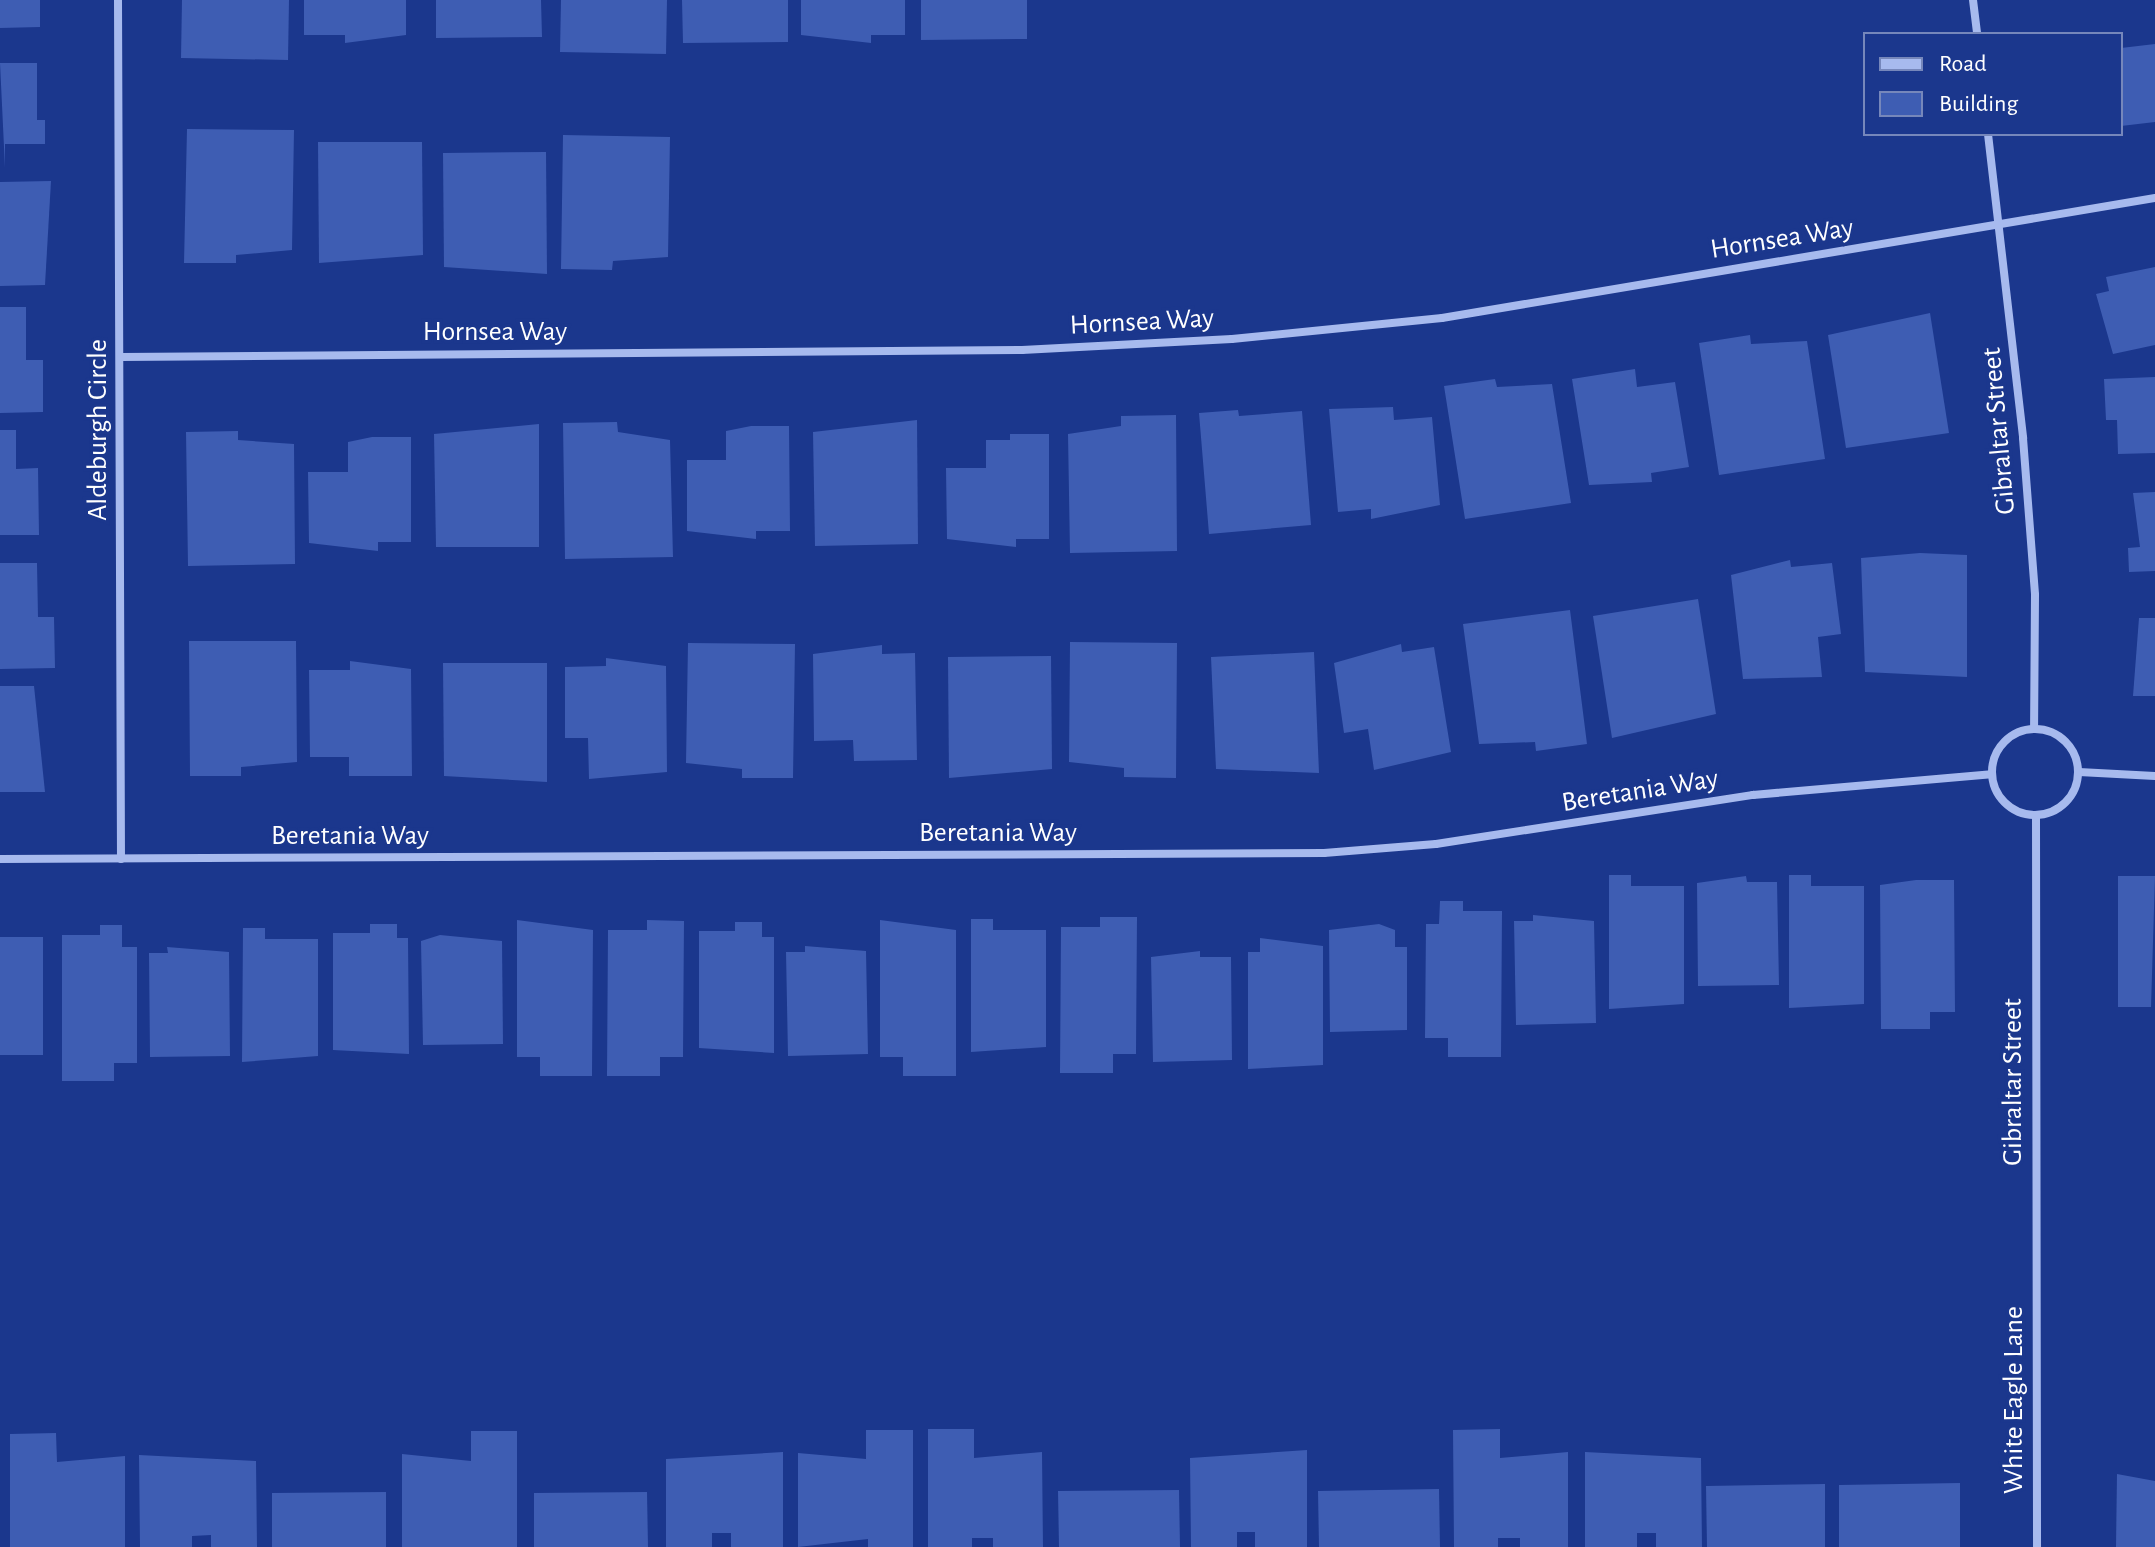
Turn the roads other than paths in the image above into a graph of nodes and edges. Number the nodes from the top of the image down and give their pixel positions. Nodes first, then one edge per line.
1 (118, 0) edge
2 (1973, 0) edge
3 (1977, 32) edge
4 (1988, 136) edge
5 (2155, 198) edge
6 (2000, 225) junction
7 (121, 357) junction
8 (2034, 726) junction
9 (2079, 772) junction
10 (1991, 774) junction
11 (2155, 776) edge
12 (2036, 815) junction
13 (0, 859) edge
14 (121, 859) junction
15 (2035, 1252) joint
16 (2037, 1547) edge

1 - 7 street, Aldeburgh Circle
2 - 3 street
4 - 6 street, Gibraltar Street
5 - 6 street, Hornsea Way
6 - 7 street, Hornsea Way
6 - 8 street, Gibraltar Street
7 - 14 street, Aldeburgh Circle
8 - 9 street
8 - 10 street
9 - 11 street
9 - 12 street
10 - 12 street
10 - 14 street, Beretania Way
12 - 15 street, Gibraltar Street
13 - 14 street, Beretania Way
15 - 16 street, White Eagle Lane

